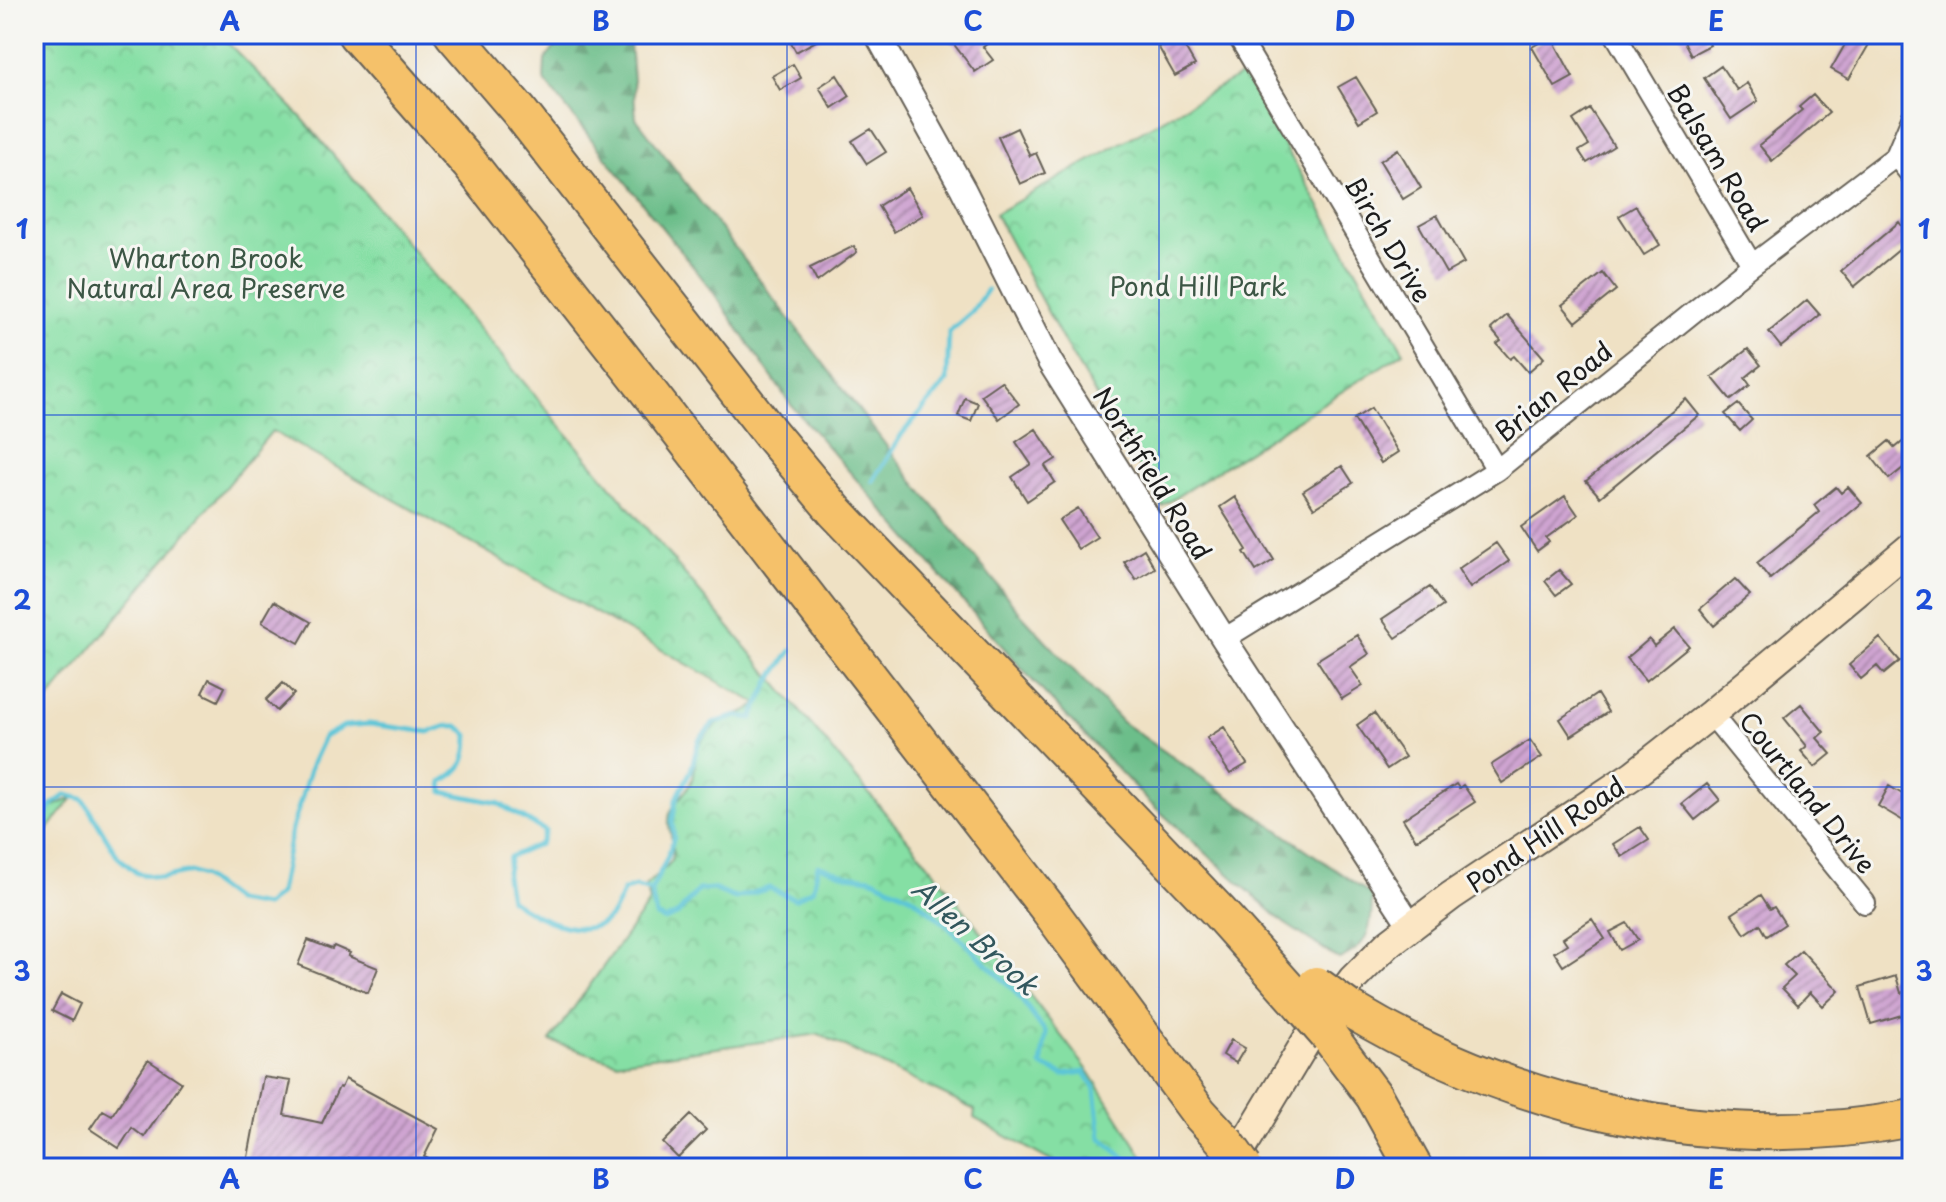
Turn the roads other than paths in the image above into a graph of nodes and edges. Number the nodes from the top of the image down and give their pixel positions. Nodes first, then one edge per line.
1 (356, 34) edge
2 (453, 34) edge
3 (877, 34) edge
4 (1237, 34) edge
5 (1615, 34) edge
6 (1912, 118) edge
7 (1896, 156) junction
8 (1912, 176) edge
9 (1752, 265) junction
10 (1497, 470) junction
11 (1912, 546) edge
12 (1224, 639) junction
13 (1711, 714) junction
14 (1865, 903) dead end
15 (1411, 926) junction
16 (1339, 1022) junction
17 (1912, 1118) edge
18 (1227, 1160) edge
19 (1414, 1168) edge

1 - 18 highway
2 - 16 highway, bridge
3 - 12 street, Northfield Road
4 - 10 street, Birch Drive
5 - 9 street, Balsam Road
6 - 7 street
7 - 8 street
7 - 9 street, Brian Road
9 - 10 street, Brian Road
10 - 12 street, Brian Road
11 - 13 main road, Pond Hill Road
12 - 15 street, Northfield Road
13 - 14 street, Courtland Drive
13 - 15 main road, Pond Hill Road
15 - 18 main road, Pond Hill Road
16 - 17 highway
16 - 19 highway

